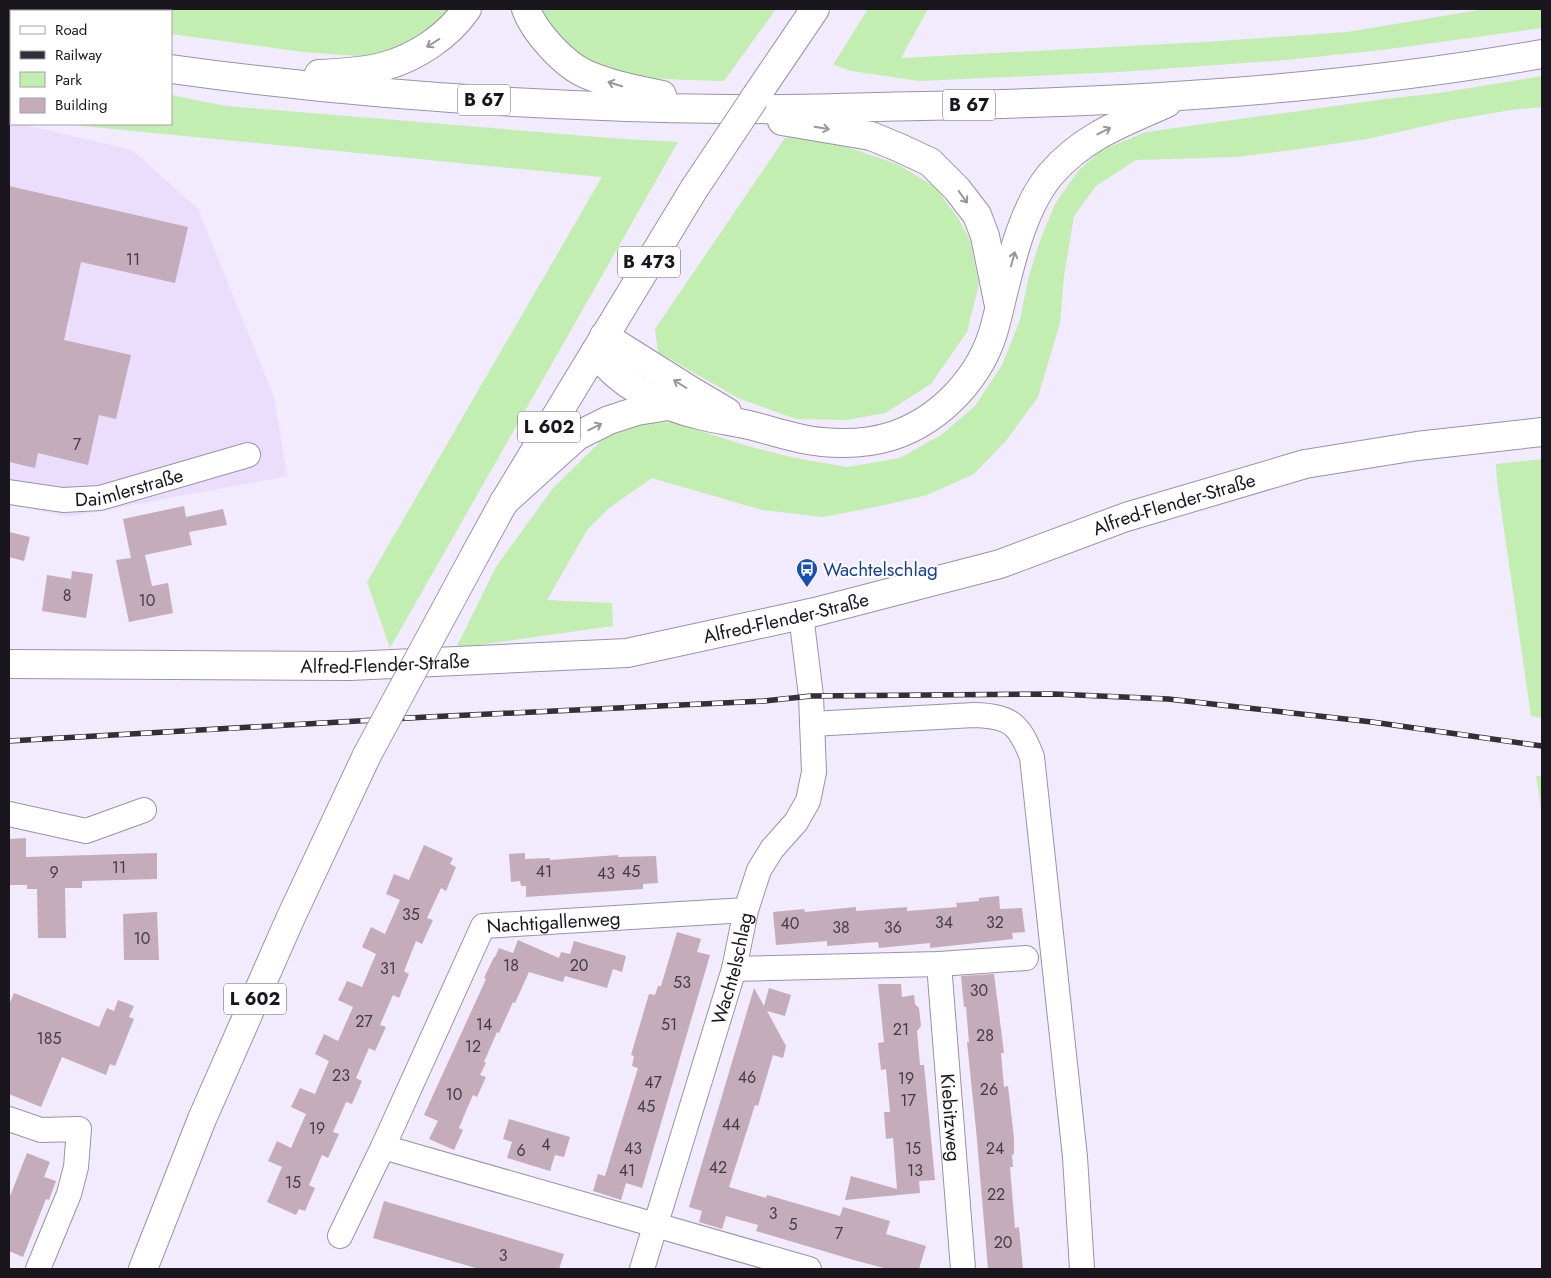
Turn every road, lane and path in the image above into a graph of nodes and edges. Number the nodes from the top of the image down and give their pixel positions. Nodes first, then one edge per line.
1 (467, 9) edge
2 (526, 9) edge
3 (815, 9) edge
4 (1542, 54) edge
5 (172, 69) edge
6 (239, 78) junction
7 (1182, 97) junction
8 (730, 109) junction
9 (999, 305) junction
10 (599, 344) junction
11 (668, 406) junction
12 (753, 426) junction
13 (1542, 432) edge
14 (248, 455) dead end
15 (9, 492) edge
16 (504, 502) junction
17 (801, 615) junction
18 (9, 664) edge
19 (812, 724) junction
20 (144, 810) dead end
21 (9, 814) edge
22 (746, 910) junction
23 (1026, 958) dead end
24 (939, 964) junction
25 (734, 969) junction
26 (9, 1119) edge
27 (383, 1147) junction
28 (656, 1225) junction
29 (340, 1236) dead end
30 (38, 1269) edge
31 (143, 1269) edge
32 (642, 1269) edge
33 (809, 1269) edge
34 (964, 1269) edge
35 (1082, 1269) edge

1 -> 6 main road
8 -> 2 main road
3 - 10 main road, B 473, bridge
4 - 7 main road, B 67
5 - 6 main road, B 67
6 - 8 main road, B 67
7 - 8 main road, B 67
9 -> 7 main road
8 -> 9 main road
9 - 12 main road
10 - 11 main road
12 -> 10 main road
10 - 16 main road, L 602
11 - 12 main road
16 -> 11 main road
13 - 17 main road, Alfred-Flender-Straße
14 - 15 street, Daimlerstraße
16 - 31 main road, L 602, bridge
17 - 18 main road, Alfred-Flender-Straße
17 - 19 street, Wachtelschlag
19 - 22 street, Wachtelschlag
19 - 35 street
20 - 21 street
22 - 25 street, Wachtelschlag
22 - 27 street, Nachtigallenweg
23 - 24 street
24 - 25 street
24 - 34 street, Kiebitzweg
25 - 28 street, Wachtelschlag
26 - 30 street
27 - 28 street
27 - 29 street, Nachtigallenweg
28 - 32 street, Wachtelschlag
28 - 33 street

